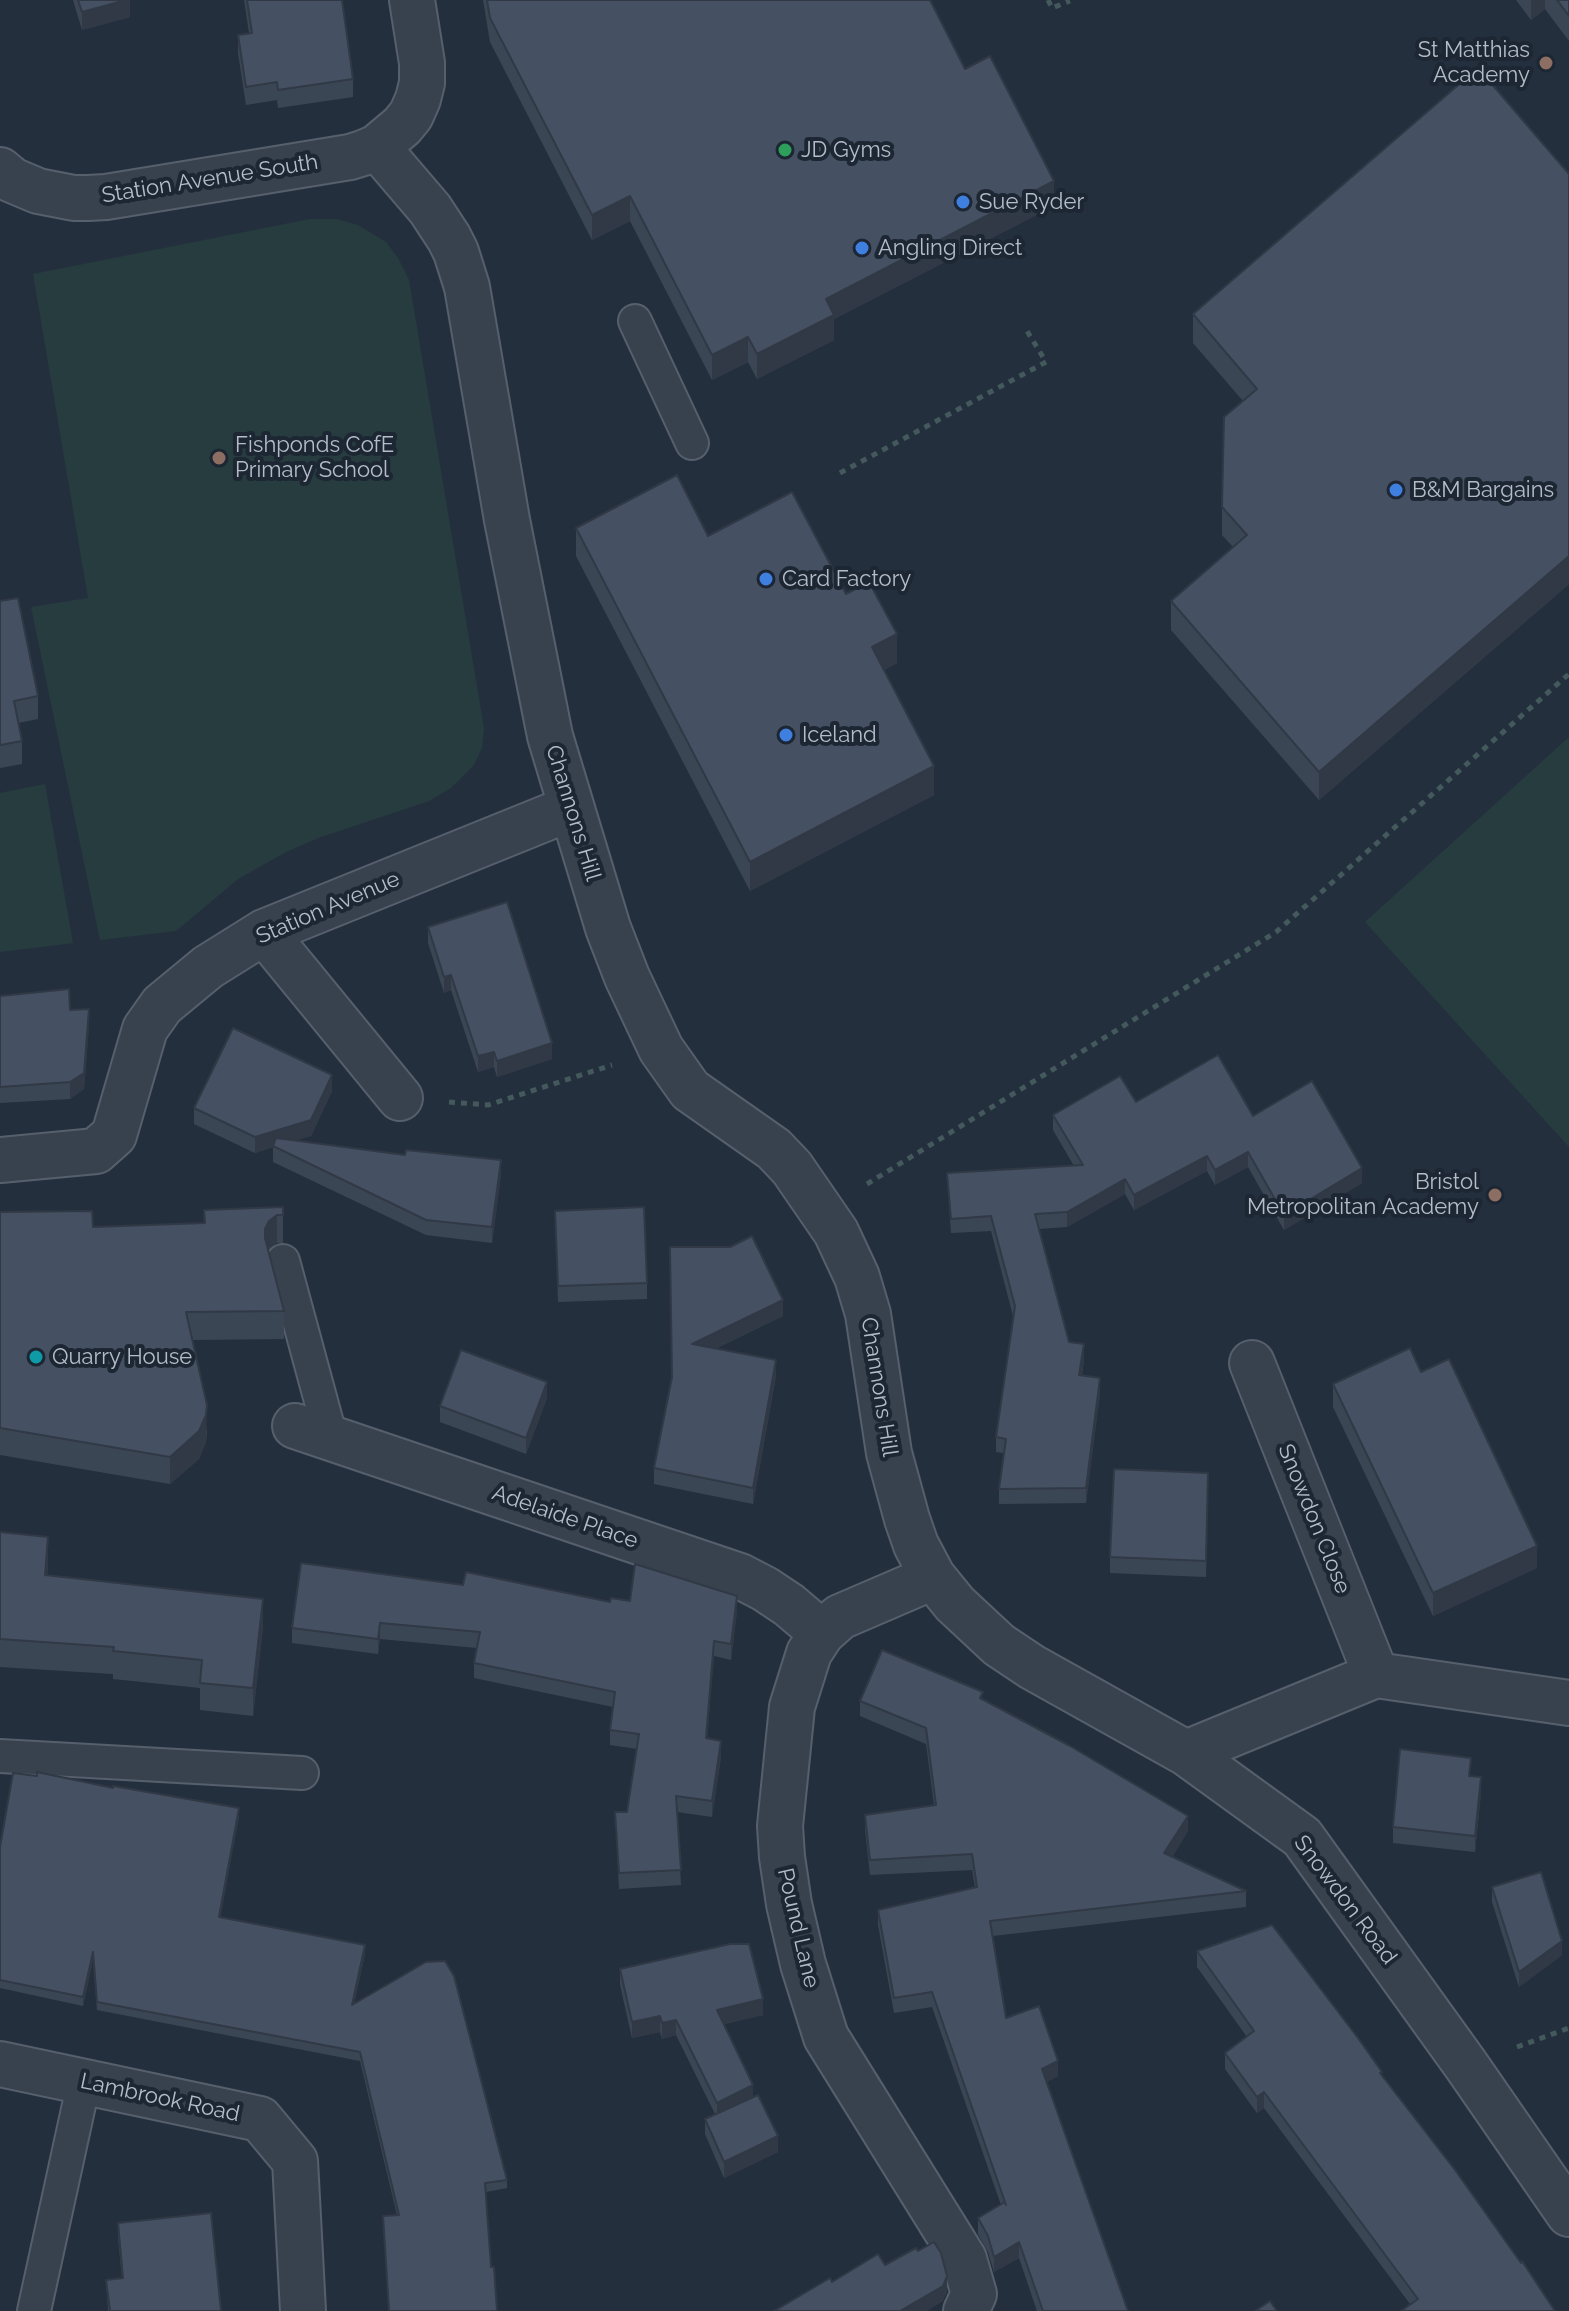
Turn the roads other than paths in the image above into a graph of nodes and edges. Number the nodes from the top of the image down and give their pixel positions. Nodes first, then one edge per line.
1 (412, 0) edge
2 (377, 147) junction
3 (0, 170) edge
4 (635, 321) dead end
5 (692, 443) dead end
6 (571, 808) junction
7 (264, 932) junction
8 (400, 1098) road end
9 (0, 1160) edge
10 (283, 1261) edge
11 (1252, 1363) dead end
12 (313, 1432) joint
13 (933, 1577) junction
14 (822, 1633) junction
15 (1376, 1675) junction
16 (1569, 1703) edge
17 (1186, 1753) junction
18 (0, 1756) edge
19 (302, 1773) dead end
20 (0, 2064) edge
21 (84, 2082) junction
22 (1569, 2214) edge
23 (34, 2311) edge
24 (303, 2311) edge
25 (966, 2311) edge

1 - 2 street
2 - 3 street, Station Avenue South
2 - 6 street, Channons Hill
4 - 5 lane
6 - 7 street, Station Avenue
6 - 13 street, Channons Hill
7 - 8 street
7 - 9 street, Station Avenue
10 - 12 lane
11 - 15 street, Snowdon Close
12 - 14 street, Adelaide Place
13 - 14 street, Pound Lane
13 - 17 street, Snowdon Road
14 - 25 street, Pound Lane
15 - 16 street
15 - 17 street
17 - 22 street, Snowdon Road
18 - 19 lane
20 - 21 street, Lambrook Road
21 - 23 lane
21 - 24 street, Lambrook Road

